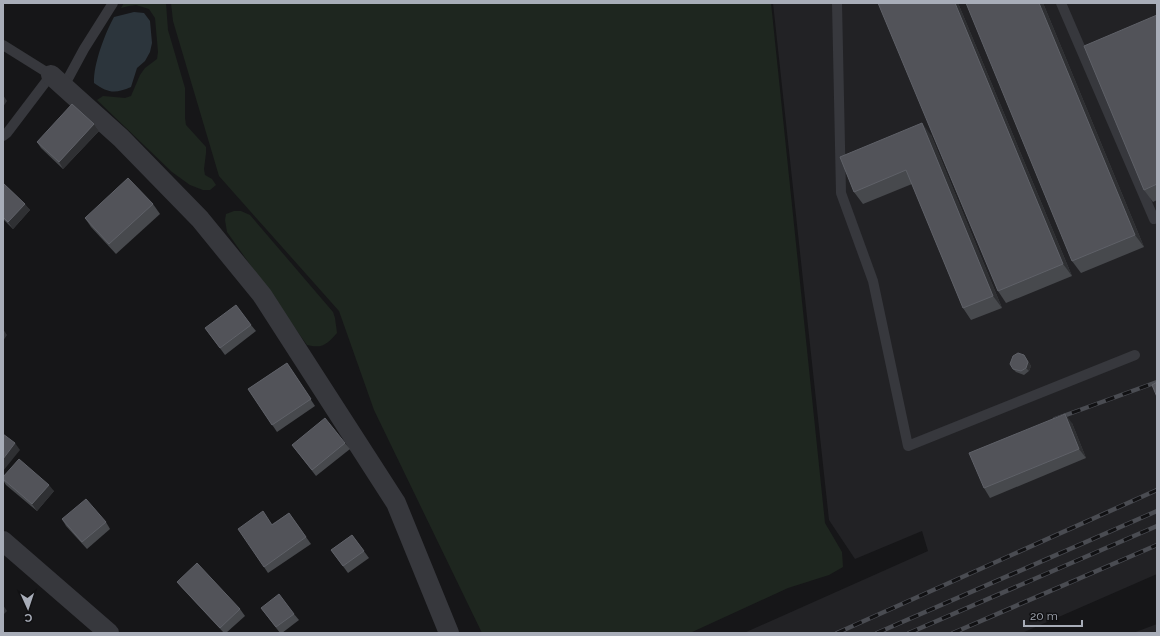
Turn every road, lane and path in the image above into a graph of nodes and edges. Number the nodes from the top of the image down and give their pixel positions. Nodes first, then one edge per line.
1 (113, 3) edge
2 (838, 3) edge
3 (1061, 3) edge
4 (3, 45) edge
5 (57, 81) junction
6 (3, 136) edge
7 (1157, 218) edge
8 (1135, 355) dead end
9 (3, 541) edge
10 (109, 633) edge
11 (449, 633) edge

1 - 5 lane
2 - 8 lane
3 - 7 lane
4 - 5 lane
5 - 6 lane
5 - 11 street
9 - 10 street

